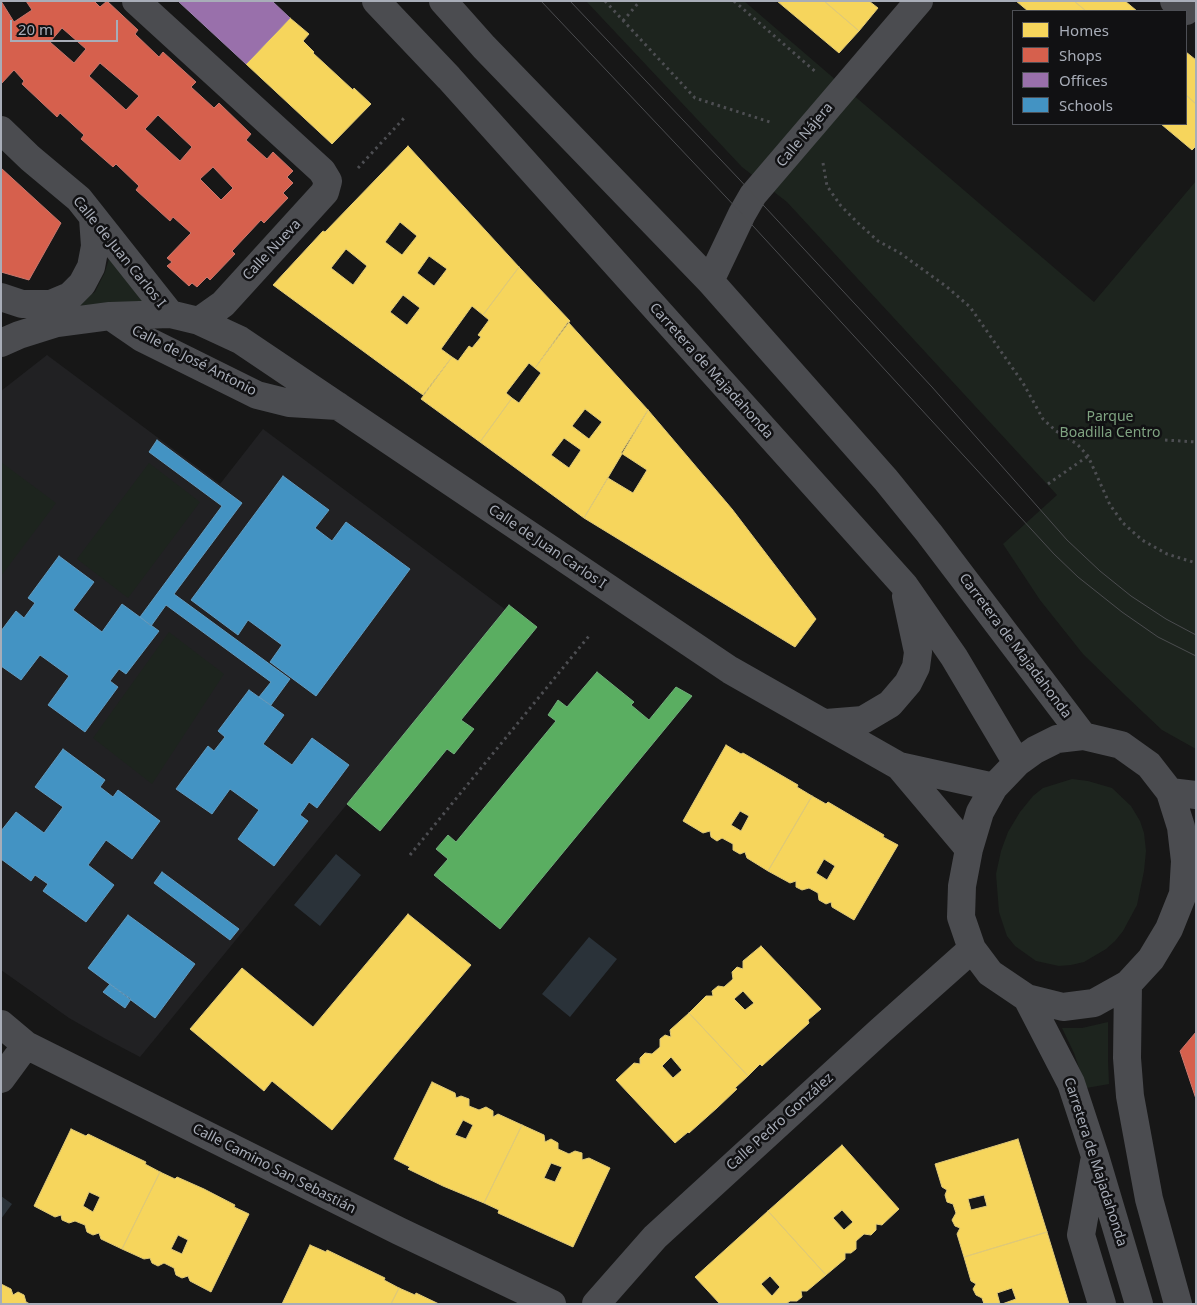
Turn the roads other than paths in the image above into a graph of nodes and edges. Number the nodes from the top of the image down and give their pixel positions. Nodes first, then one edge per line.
1 (136, 1) edge
2 (376, 1) edge
3 (443, 1) edge
4 (919, 1) edge
5 (1174, 1) edge
6 (1185, 10) edge
7 (1, 130) edge
8 (93, 218) junction
9 (710, 281) junction
10 (1, 297) edge
11 (170, 314) junction
12 (110, 316) junction
13 (199, 321) junction
14 (1, 343) edge
15 (339, 406) junction
16 (904, 585) junction
17 (826, 724) junction
18 (1083, 736) junction
19 (1017, 763) junction
20 (899, 766) junction
21 (994, 787) junction
22 (1183, 793) edge
23 (969, 849) junction
24 (1189, 890) edge
25 (972, 949) junction
26 (1128, 984) junction
27 (1027, 998) junction
28 (1, 1024) edge
29 (26, 1045) junction
30 (1, 1079) edge
31 (1095, 1156) junction
32 (552, 1304) edge
33 (596, 1304) edge
34 (1102, 1304) edge
35 (1139, 1304) edge
36 (1178, 1304) edge

1 - 13 street, Calle Nueva
2 - 16 street, Carretera de Majadahonda
3 - 9 street, Carretera de Majadahonda
4 - 9 street, Calle Nájera
5 - 6 street
7 - 8 street, Calle de Juan Carlos I
8 - 10 street
8 - 11 street, Calle de Juan Carlos I
9 - 18 street, Carretera de Majadahonda
11 - 12 street, Calle de Juan Carlos I
11 - 13 street, Calle de Juan Carlos I
12 - 14 street, Calle de Juan Carlos I
12 - 15 street, Calle de José Antonio
13 - 15 street, Calle de Juan Carlos I
15 - 17 street, Calle de Juan Carlos I
16 - 17 street
16 - 19 street, Carretera de Majadahonda
17 - 20 street, Calle de Juan Carlos I
18 - 19 street
18 - 22 street
19 - 21 street
20 - 21 street, Calle de Juan Carlos I
20 - 23 street, Calle de Juan Carlos I
21 - 23 street
22 - 24 street
23 - 25 street
24 - 26 street
25 - 27 street
25 - 33 street, Calle Pedro González
26 - 27 street
26 - 36 street
27 - 31 street, Carretera de Majadahonda
28 - 29 street, Calle Camino San Sebastián
29 - 30 street
29 - 32 street, Calle Camino San Sebastián
31 - 34 street
31 - 35 street, Carretera de Majadahonda

